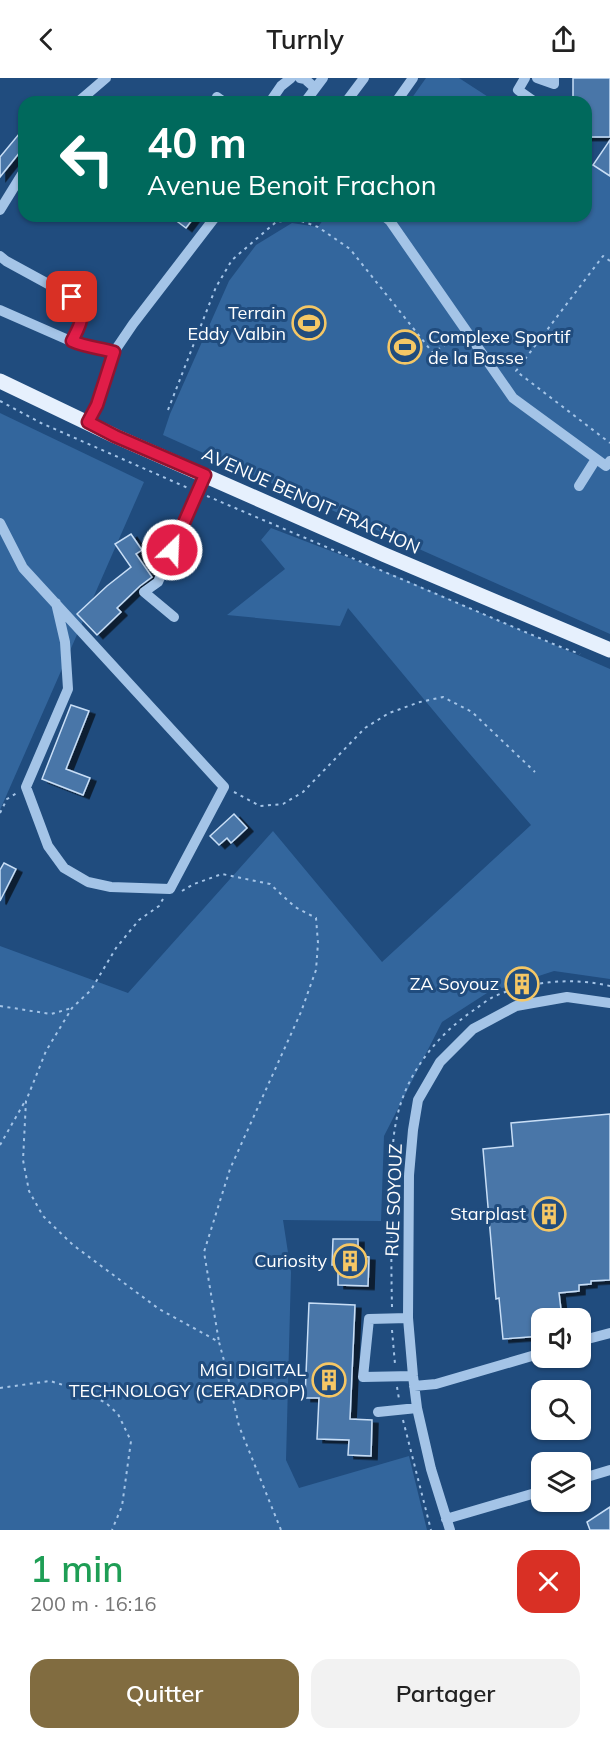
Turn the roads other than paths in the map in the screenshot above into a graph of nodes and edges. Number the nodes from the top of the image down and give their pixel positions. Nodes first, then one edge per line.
1 (106, 78) edge
2 (291, 78) edge
3 (300, 78) edge
4 (323, 78) edge
5 (364, 78) edge
6 (413, 78) edge
7 (525, 78) edge
8 (537, 78) edge
9 (554, 78) edge
10 (315, 88) junction
11 (85, 96) edge
12 (274, 96) edge
13 (309, 96) edge
14 (350, 96) edge
15 (400, 96) edge
16 (526, 96) edge
17 (18, 181) edge
18 (0, 210) edge
19 (211, 222) edge
20 (391, 222) edge
21 (0, 256) edge
22 (0, 310) edge
23 (72, 341) junction
24 (114, 352) junction
25 (0, 381) edge
26 (88, 422) junction
27 (596, 459) junction
28 (610, 461) edge
29 (205, 475) junction
30 (579, 486) dead end
31 (0, 523) edge
32 (56, 603) junction
33 (174, 617) dead end
34 (610, 650) edge
35 (610, 1003) edge
36 (408, 1318) junction
37 (610, 1333) edge
38 (591, 1338) edge
39 (531, 1356) edge
40 (413, 1381) junction
41 (417, 1408) junction
42 (378, 1412) dead end
43 (610, 1470) edge
44 (591, 1476) edge
45 (531, 1494) edge
46 (446, 1519) junction
47 (450, 1530) edge

1 - 11 street
2 - 12 street
3 - 10 street
4 - 10 street
5 - 14 street
6 - 15 street
7 - 16 street
8 - 9 street
10 - 13 street
17 - 18 street
19 - 24 street
20 - 27 street
21 - 23 street
22 - 23 street
23 - 24 street
24 - 26 street
25 - 26 main road, AVENUE BENOIT FRACHON
26 - 29 main road, AVENUE BENOIT FRACHON
27 - 28 street
27 - 30 street
29 - 33 street
29 - 34 main road, AVENUE BENOIT FRACHON
31 - 32 street
32 - 32 street
35 - 36 street, RUE SOYOUZ
36 - 40 street, RUE SOYOUZ
36 - 40 street
37 - 38 street
39 - 40 street
40 - 41 street, RUE SOYOUZ
41 - 42 street
41 - 46 street, RUE SOYOUZ
43 - 44 street
45 - 46 street
46 - 47 street, RUE SOYOUZ

